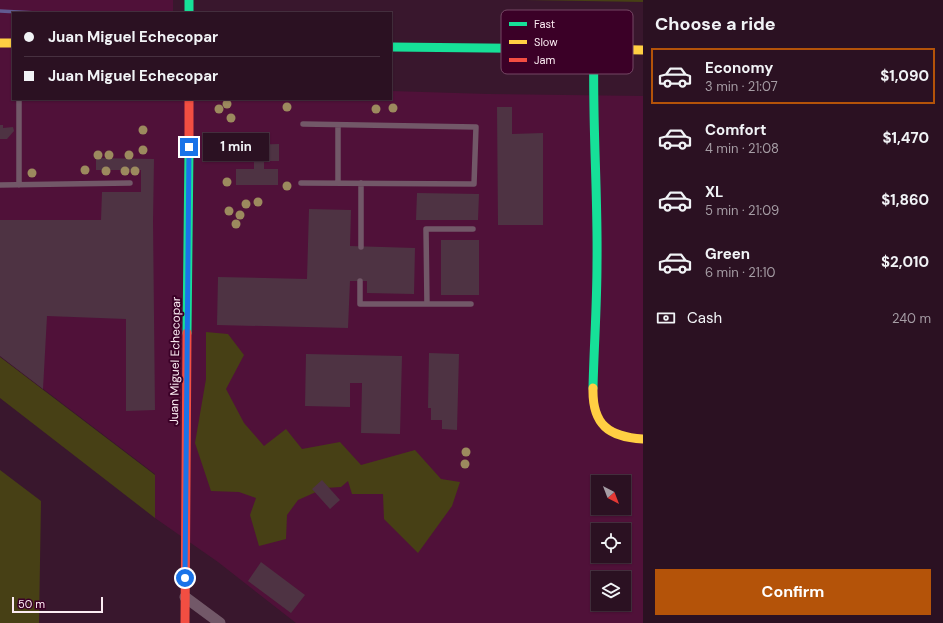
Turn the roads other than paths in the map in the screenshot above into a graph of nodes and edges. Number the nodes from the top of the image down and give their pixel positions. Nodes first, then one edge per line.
1 (189, 0) edge
2 (189, 12) edge
3 (0, 43) edge
4 (12, 43) edge
5 (392, 47) edge
6 (501, 49) edge
7 (593, 74) edge
8 (19, 100) edge
9 (189, 100) edge
10 (303, 124) dead end
11 (338, 125) junction
12 (130, 183) dead end
13 (301, 183) dead end
14 (338, 183) junction
15 (362, 183) junction
16 (0, 185) edge
17 (19, 185) junction
18 (473, 229) dead end
19 (361, 247) dead end
20 (360, 281) dead end
21 (427, 304) junction
22 (471, 304) dead end
23 (643, 438) edge
24 (185, 597) junction
25 (185, 623) edge
26 (220, 623) edge

1 - 2 street
3 - 4 street
5 - 6 street
7 - 23 street
8 - 17 lane
9 - 24 street, Juan Miguel Echecopar
10 - 11 lane
11 - 14 lane
11 - 15 lane
12 - 17 lane
13 - 14 lane
14 - 15 lane
15 - 19 lane
16 - 17 lane
18 - 21 lane
20 - 21 lane
21 - 22 lane
24 - 25 street, Juan Miguel Echecopar
24 - 26 street

